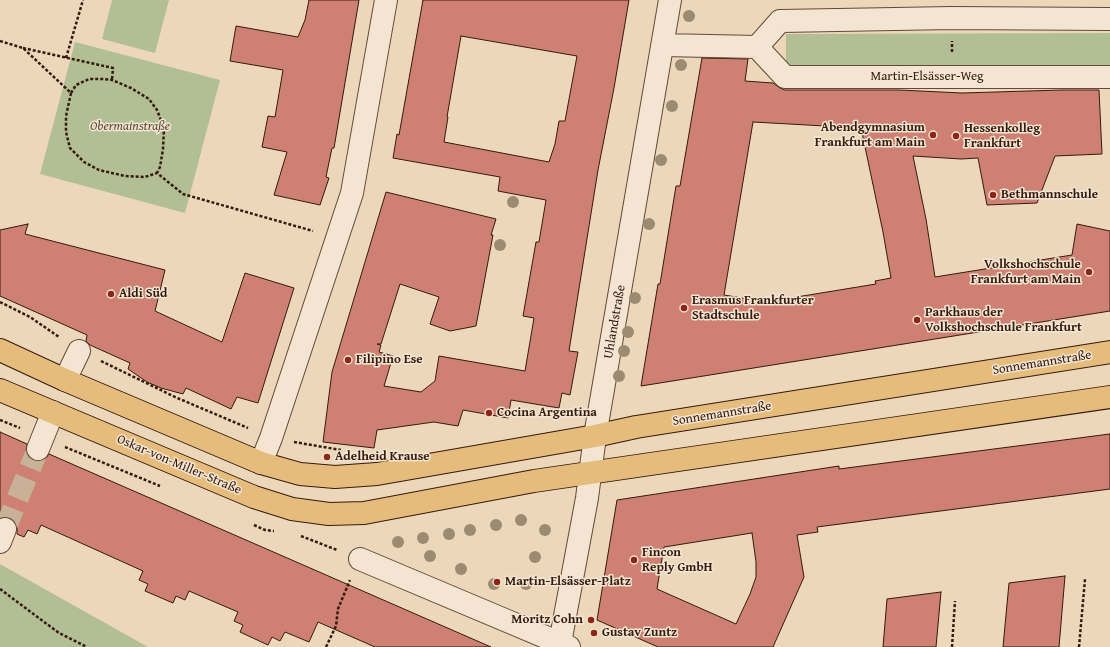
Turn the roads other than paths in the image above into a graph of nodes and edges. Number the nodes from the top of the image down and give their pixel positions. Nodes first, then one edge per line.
1 (386, 0) edge
2 (670, 0) edge
3 (1110, 19) edge
4 (663, 45) junction
5 (757, 47) junction
6 (1110, 77) edge
7 (0, 350) edge
8 (79, 351) road end
9 (1110, 352) edge
10 (65, 380) junction
11 (0, 390) edge
12 (1110, 397) edge
13 (53, 412) junction
14 (595, 436) junction
15 (38, 449) tunnel mouth
16 (261, 463) junction
17 (591, 473) junction
18 (360, 559) road end
19 (564, 645) edge

1 - 16 street
2 - 4 street, Uhlandstraße
3 - 5 street
4 - 5 street
4 - 14 street, Uhlandstraße
5 - 6 street, Martin-Elsässer-Weg
7 - 10 main road
8 - 10 street
9 - 14 main road, Sonnemannstraße
10 - 16 main road
11 - 13 main road, Oskar-von-Miller-Straße
12 - 17 main road
13 - 15 street
13 - 17 main road, Oskar-von-Miller-Straße
14 - 16 main road, Sonnemannstraße
14 - 17 street, Uhlandstraße
17 - 19 street, Uhlandstraße
18 - 19 street

